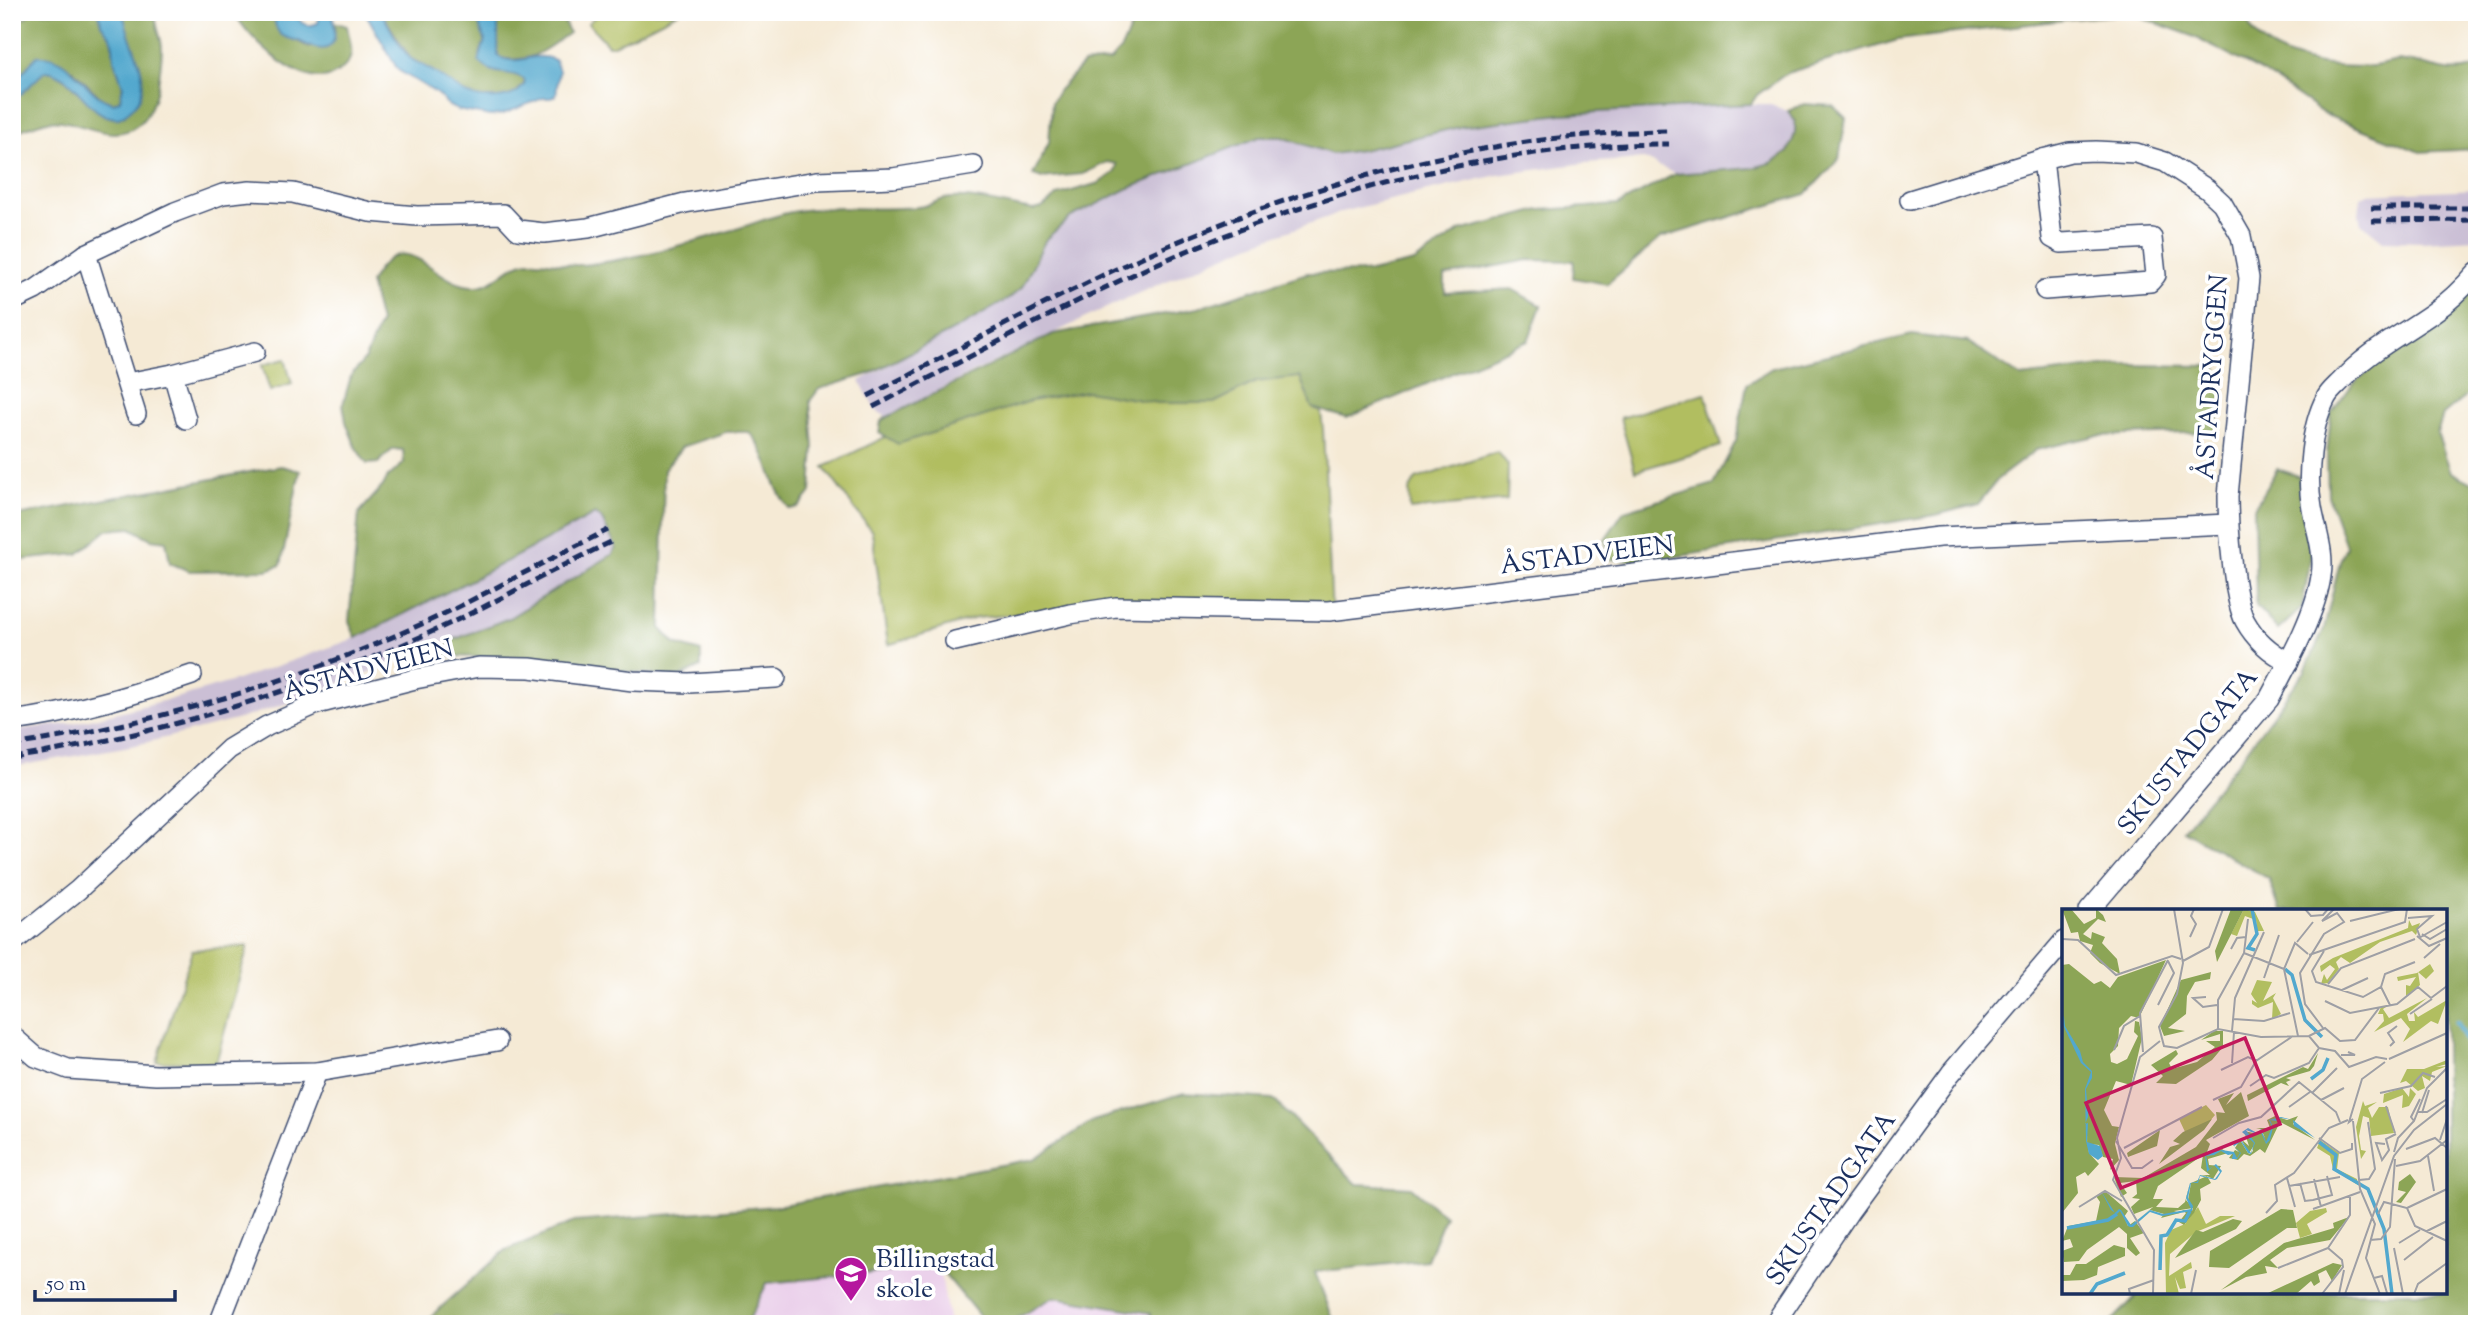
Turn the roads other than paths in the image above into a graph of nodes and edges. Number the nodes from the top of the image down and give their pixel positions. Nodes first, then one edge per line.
1 (2043, 159) junction
2 (973, 165) dead end
3 (1910, 200) dead end
4 (86, 254) junction
5 (2477, 272) edge
6 (2045, 290) dead end
7 (12, 301) edge
8 (255, 352) dead end
9 (173, 374) junction
10 (127, 383) junction
11 (136, 414) dead end
12 (186, 419) dead end
13 (2228, 524) junction
14 (955, 641) dead end
15 (2289, 662) junction
16 (192, 674) dead end
17 (776, 678) dead end
18 (12, 720) edge
19 (2091, 909) edge
20 (12, 943) edge
21 (2062, 943) edge
22 (12, 1036) edge
23 (497, 1041) dead end
24 (317, 1072) junction
25 (219, 1324) edge
26 (1774, 1324) edge

1 - 3 street, ÅSTADRYGGEN
1 - 6 street
1 - 13 street, ÅSTADRYGGEN
2 - 4 street
4 - 7 street
4 - 10 street
5 - 15 street, SKUSTADGATA
8 - 9 street
9 - 10 street
9 - 12 street
10 - 11 street
13 - 14 street, ÅSTADVEIEN
13 - 15 street, ÅSTADRYGGEN
15 - 19 street, SKUSTADGATA
16 - 18 street
17 - 20 street, ÅSTADVEIEN
21 - 26 street, SKUSTADGATA
22 - 24 street
23 - 24 street
24 - 25 street

